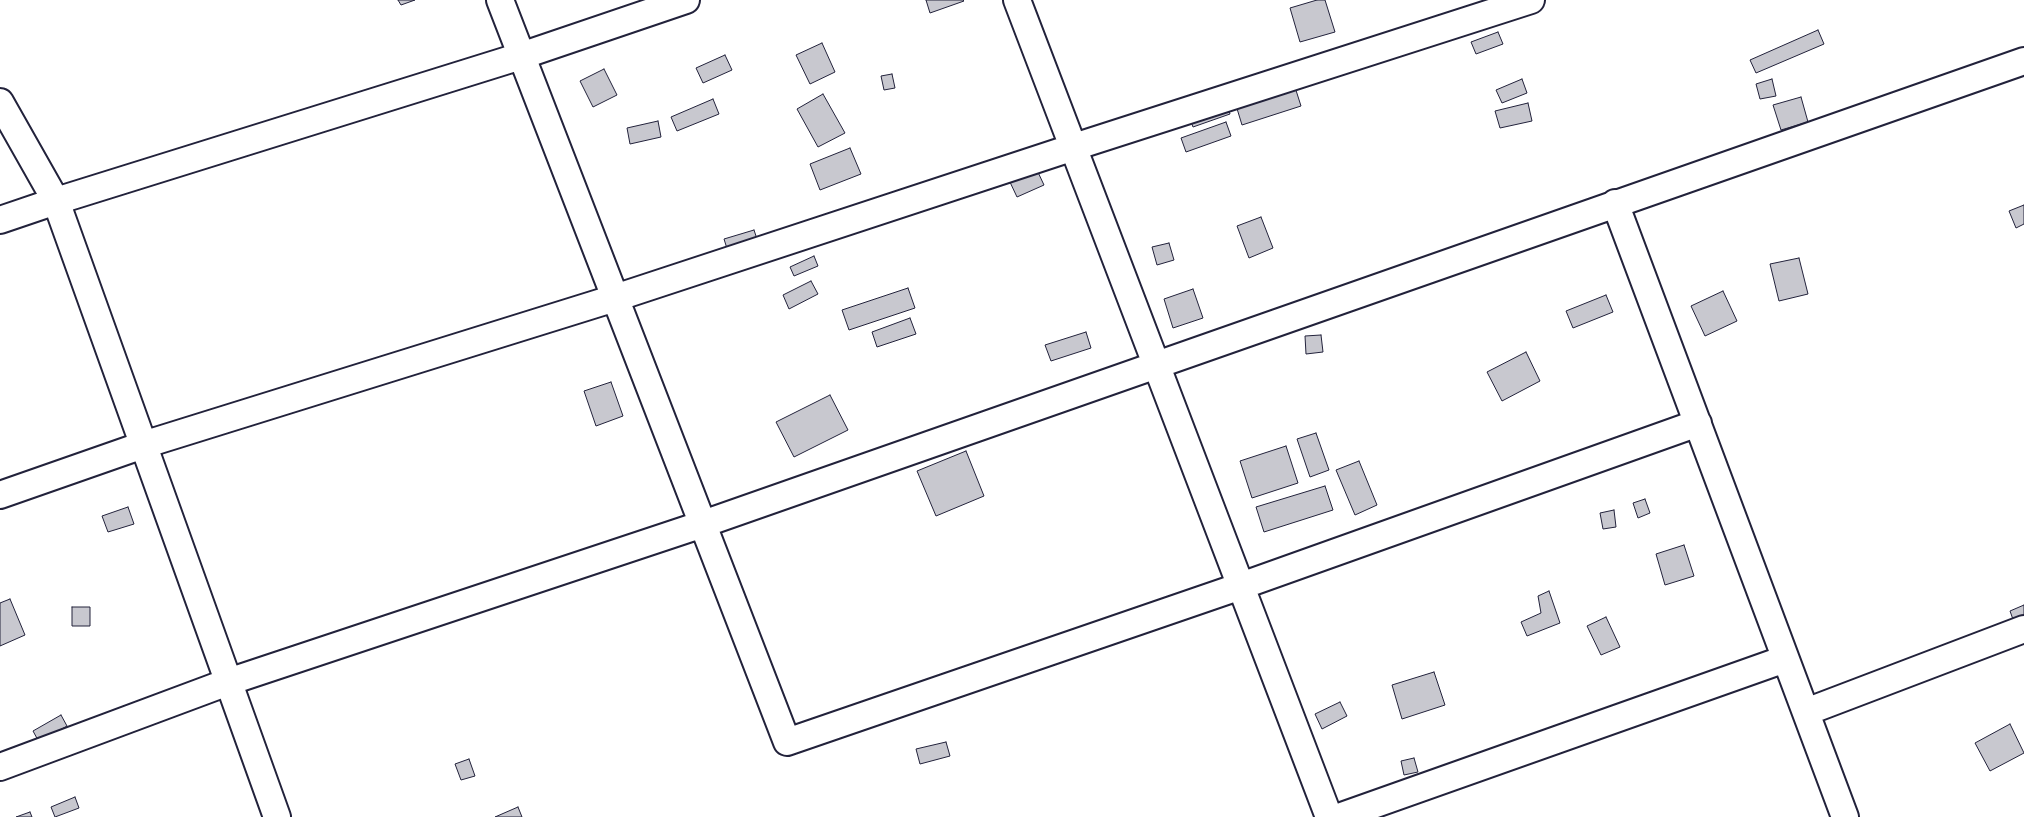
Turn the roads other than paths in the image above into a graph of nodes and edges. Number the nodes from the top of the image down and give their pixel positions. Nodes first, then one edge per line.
1 (500, 0) edge
2 (686, 0) edge
3 (1017, 0) edge
4 (1531, 0) edge
5 (522, 56) junction
6 (2024, 61) edge
7 (0, 102) edge
8 (1074, 147) junction
9 (56, 201) junction
10 (1616, 204) junction
11 (0, 220) edge
12 (615, 298) junction
13 (1156, 365) junction
14 (1698, 424) junction
15 (143, 445) junction
16 (0, 494) edge
17 (703, 524) junction
18 (1241, 586) junction
19 (2024, 629) edge
20 (1786, 659) junction
21 (228, 682) junction
22 (1806, 712) junction
23 (0, 767) edge
24 (277, 817) edge
25 (1329, 817) edge
26 (1339, 817) edge
27 (1845, 817) edge

1 - 5 street
2 - 5 street
3 - 8 street
4 - 8 street
5 - 9 street
5 - 12 street
6 - 10 street
7 - 9 street
8 - 12 street
8 - 13 street
9 - 11 street
9 - 15 street
10 - 13 street
10 - 14 street
12 - 15 street
12 - 17 street
13 - 17 street
13 - 18 street
14 - 18 street
14 - 20 street
15 - 16 street
15 - 21 street
17 - 18 street
17 - 21 street
18 - 25 street
19 - 22 street
20 - 22 street
20 - 26 street
21 - 23 street
21 - 24 street
22 - 27 street

